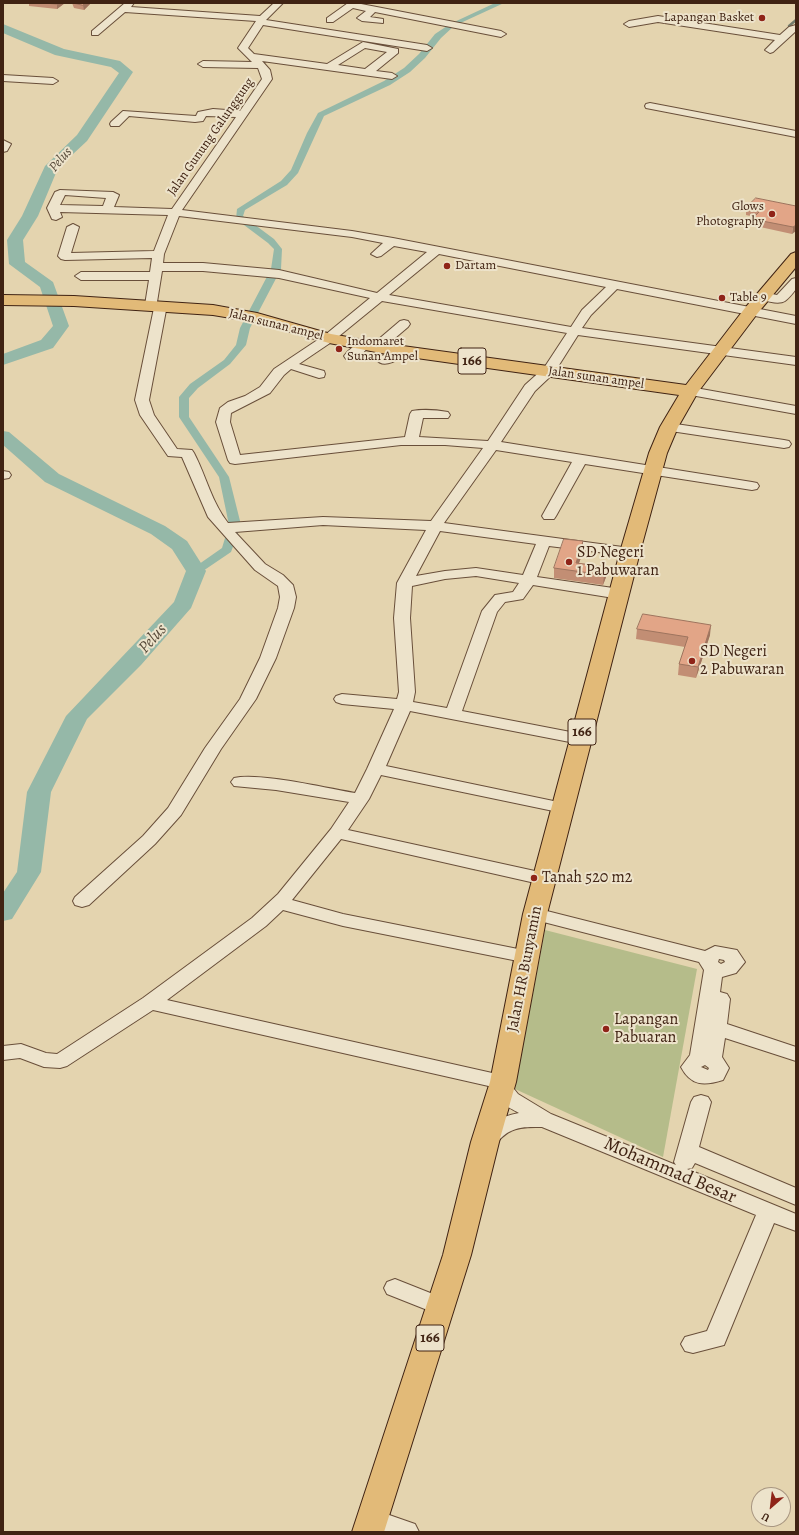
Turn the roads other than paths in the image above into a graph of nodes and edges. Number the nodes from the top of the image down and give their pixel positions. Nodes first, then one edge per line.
1 (279, 3) edge
2 (339, 3) edge
3 (351, 4) edge
4 (127, 6) edge
5 (376, 8) junction
6 (330, 20) dead end
7 (261, 21) junction
8 (380, 21) dead end
9 (629, 24) dead end
10 (796, 28) edge
11 (95, 33) dead end
12 (501, 34) dead end
13 (782, 38) junction
14 (427, 48) dead end
15 (770, 50) dead end
16 (250, 56) junction
17 (203, 64) dead end
18 (260, 65) junction
19 (330, 67) junction
20 (368, 72) junction
21 (392, 76) dead end
22 (3, 78) edge
23 (53, 81) dead end
24 (650, 106) dead end
25 (244, 114) junction
26 (115, 124) dead end
27 (796, 134) edge
28 (3, 142) edge
29 (3, 149) edge
30 (53, 208) junction
31 (107, 210) junction
32 (175, 212) junction
33 (92, 221) dead end
34 (73, 227) dead end
35 (360, 235) junction
36 (393, 241) junction
37 (350, 245) dead end
38 (437, 250) junction
39 (158, 254) junction
40 (377, 254) dead end
41 (796, 257) edge
42 (156, 272) junction
43 (790, 273) edge
44 (81, 276) dead end
45 (796, 282) edge
46 (615, 284) junction
47 (763, 296) junction
48 (380, 297) junction
49 (3, 300) edge
50 (156, 305) junction
51 (750, 312) junction
52 (796, 320) edge
53 (404, 324) dead end
54 (574, 331) junction
55 (330, 338) junction
56 (375, 350) junction
57 (722, 350) junction
58 (350, 356) dead end
59 (796, 361) edge
60 (290, 365) junction
61 (548, 371) junction
62 (319, 374) dead end
63 (690, 391) junction
64 (796, 410) edge
65 (443, 415) dead end
66 (669, 427) junction
67 (411, 441) junction
68 (784, 444) dead end
69 (492, 445) junction
70 (580, 459) junction
71 (653, 469) junction
72 (752, 486) dead end
73 (549, 516) dead end
74 (435, 526) junction
75 (224, 528) junction
76 (544, 541) junction
77 (630, 552) junction
78 (528, 581) junction
79 (405, 583) junction
80 (620, 594) junction
81 (342, 699) dead end
82 (404, 705) junction
83 (453, 713) junction
84 (580, 739) junction
85 (376, 769) junction
86 (240, 782) dead end
87 (360, 800) junction
88 (562, 808) junction
89 (337, 833) junction
90 (544, 879) junction
91 (82, 901) dead end
92 (279, 903) junction
93 (535, 914) junction
94 (528, 957) junction
95 (715, 966) junction
96 (150, 1002) junction
97 (716, 1028) junction
98 (3, 1053) edge
99 (796, 1054) edge
100 (503, 1082) junction
101 (701, 1102) dead end
102 (544, 1119) junction
103 (485, 1142) junction
104 (688, 1151) junction
105 (682, 1176) junction
106 (796, 1197) edge
107 (768, 1212) junction
108 (796, 1224) edge
109 (395, 1288) dead end
110 (440, 1306) junction
111 (693, 1344) dead end
112 (370, 1526) edge
113 (406, 1532) edge

1 - 7 street, Jalan Gunung Galunggung
2 - 3 street
3 - 5 street
3 - 6 street
4 - 7 street
4 - 11 street
5 - 8 street
5 - 12 street
7 - 14 street
7 - 16 street, Jalan Gunung Galunggung
9 - 13 street
10 - 13 street
13 - 15 street
16 - 18 street, Jalan Gunung Galunggung
16 - 19 street
17 - 18 street
18 - 25 street, Jalan Gunung Galunggung
19 - 20 street
19 - 20 street
20 - 21 street
22 - 23 street
24 - 27 street
25 - 26 street
25 - 32 street, Jalan Gunung Galunggung
28 - 29 street
30 - 31 street
30 - 31 street
30 - 33 street
31 - 32 street
32 - 35 street
32 - 39 street, Jalan Gunung Galunggung
34 - 39 street
35 - 36 street
35 - 37 street
36 - 38 street
36 - 40 street
38 - 46 street
38 - 48 street
39 - 42 street, Jalan Gunung Galunggung
41 - 43 main road, Jalan HR Bunyamin
42 - 44 street
42 - 48 street
42 - 50 street, Jalan Gunung Galunggung
43 - 47 main road, Jalan HR Bunyamin
45 - 47 street
46 - 51 street
46 - 54 street
47 - 51 main road, Jalan HR Bunyamin
48 - 54 street
48 - 55 street
49 - 50 main road, Jalan sunan ampel / 166
50 - 55 main road, Jalan sunan ampel / 166
50 - 75 street, Jalan Gunung Galunggung
51 - 52 street
51 - 57 main road, Jalan HR Bunyamin
53 - 56 street
54 - 57 street
54 - 61 street
55 - 56 main road, Jalan sunan ampel / 166
55 - 60 street
56 - 58 street
56 - 61 main road, Jalan sunan ampel / 166
57 - 59 street
57 - 63 main road, Jalan HR Bunyamin
60 - 62 street
60 - 67 street
61 - 63 main road, Jalan sunan ampel / 166
61 - 69 street
63 - 64 street
63 - 66 main road, Jalan HR Bunyamin / 166
65 - 67 street
66 - 68 street
66 - 71 main road, Jalan HR Bunyamin / 166
67 - 69 street
69 - 70 street
69 - 74 street
70 - 71 street
70 - 73 street
71 - 72 street
71 - 77 main road, Jalan HR Bunyamin / 166
74 - 75 street
74 - 76 street
74 - 79 street
75 - 91 street
76 - 77 street
76 - 78 street
77 - 80 main road, Jalan HR Bunyamin / 166
78 - 79 street
78 - 80 street
78 - 83 street
79 - 82 street
80 - 84 main road, Jalan HR Bunyamin / 166
81 - 82 street
82 - 83 street
82 - 85 street
83 - 84 street
84 - 88 main road, Jalan HR Bunyamin / 166
85 - 87 street
85 - 88 street
86 - 87 street
87 - 89 street
88 - 90 main road, Jalan HR Bunyamin / 166
89 - 90 street
89 - 92 street
90 - 93 main road, Jalan HR Bunyamin / 166
92 - 94 street
92 - 96 street
93 - 94 main road, Jalan HR Bunyamin / 166
93 - 95 street
94 - 100 main road, Jalan HR Bunyamin / 166
95 - 97 street
95 - 97 street
96 - 98 street
96 - 100 street
97 - 99 street
100 - 102 street
100 - 103 main road, 166
101 - 104 street
102 - 103 street
102 - 105 street, Mohammad Besar
103 - 110 main road, 166
104 - 105 street
104 - 106 street
105 - 107 street, Mohammad Besar
107 - 108 street, Mohammad Besar
107 - 111 street
109 - 110 street
110 - 112 main road, 166
112 - 113 street

